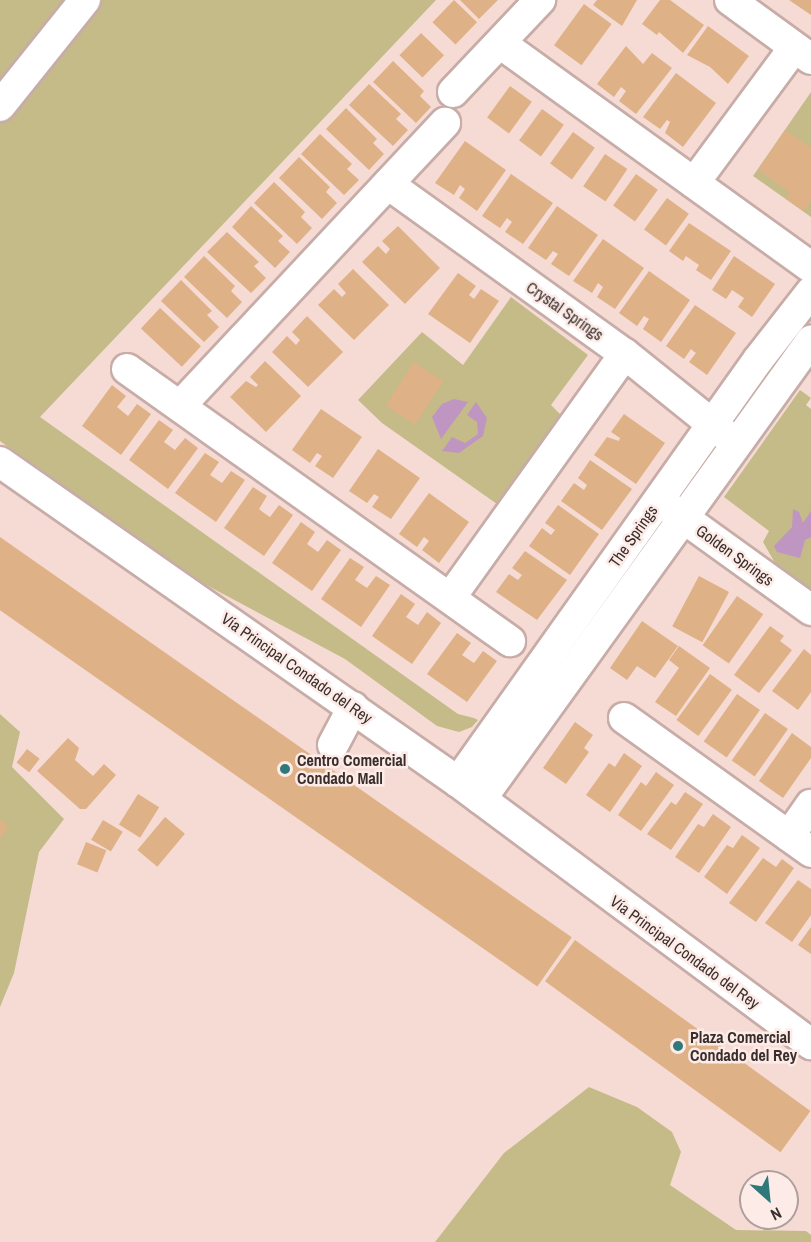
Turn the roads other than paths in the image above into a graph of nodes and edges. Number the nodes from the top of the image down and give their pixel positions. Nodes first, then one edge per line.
1 (85, 0) edge
2 (540, 0) edge
3 (730, 0) edge
4 (500, 43) junction
5 (803, 54) edge
6 (453, 92) dead end
7 (0, 106) edge
8 (445, 123) dead end
9 (694, 183) junction
10 (388, 184) junction
11 (811, 267) edge
12 (811, 291) edge
13 (811, 341) edge
14 (626, 354) junction
15 (127, 369) dead end
16 (180, 406) junction
17 (712, 425) junction
18 (737, 444) junction
19 (0, 462) edge
20 (658, 500) junction
21 (684, 518) junction
22 (450, 598) junction
23 (811, 610) edge
24 (510, 641) dead end
25 (353, 707) junction
26 (624, 718) dead end
27 (333, 745) dead end
28 (470, 791) junction
29 (811, 805) edge
30 (800, 844) edge
31 (591, 878) junction
32 (811, 1020) edge
33 (811, 1044) edge

1 - 7 street
2 - 4 street
3 - 5 street
4 - 6 street
4 - 9 street
5 - 9 street
8 - 10 street
9 - 11 street
10 - 14 street, Crystal Springs
10 - 16 street
12 - 17 street, The Springs
13 - 18 street, The Springs
14 - 17 street, Crystal Springs
14 - 22 street
15 - 16 street
16 - 22 street
17 - 18 street, Crystal Springs
17 - 20 street, The Springs
18 - 21 street, The Springs
19 - 25 street, Vía Principal Condado del Rey
20 - 21 street, Golden Springs
20 - 28 street, The Springs
21 - 23 street, Golden Springs
21 - 28 street, The Springs
22 - 24 street
25 - 27 street
25 - 28 street, Vía Principal Condado del Rey
26 - 30 street
28 - 31 street, Vía Principal Condado del Rey
29 - 30 street
31 - 32 street, Vía Principal Condado del Rey
31 - 33 street, Vía Principal Condado del Rey

